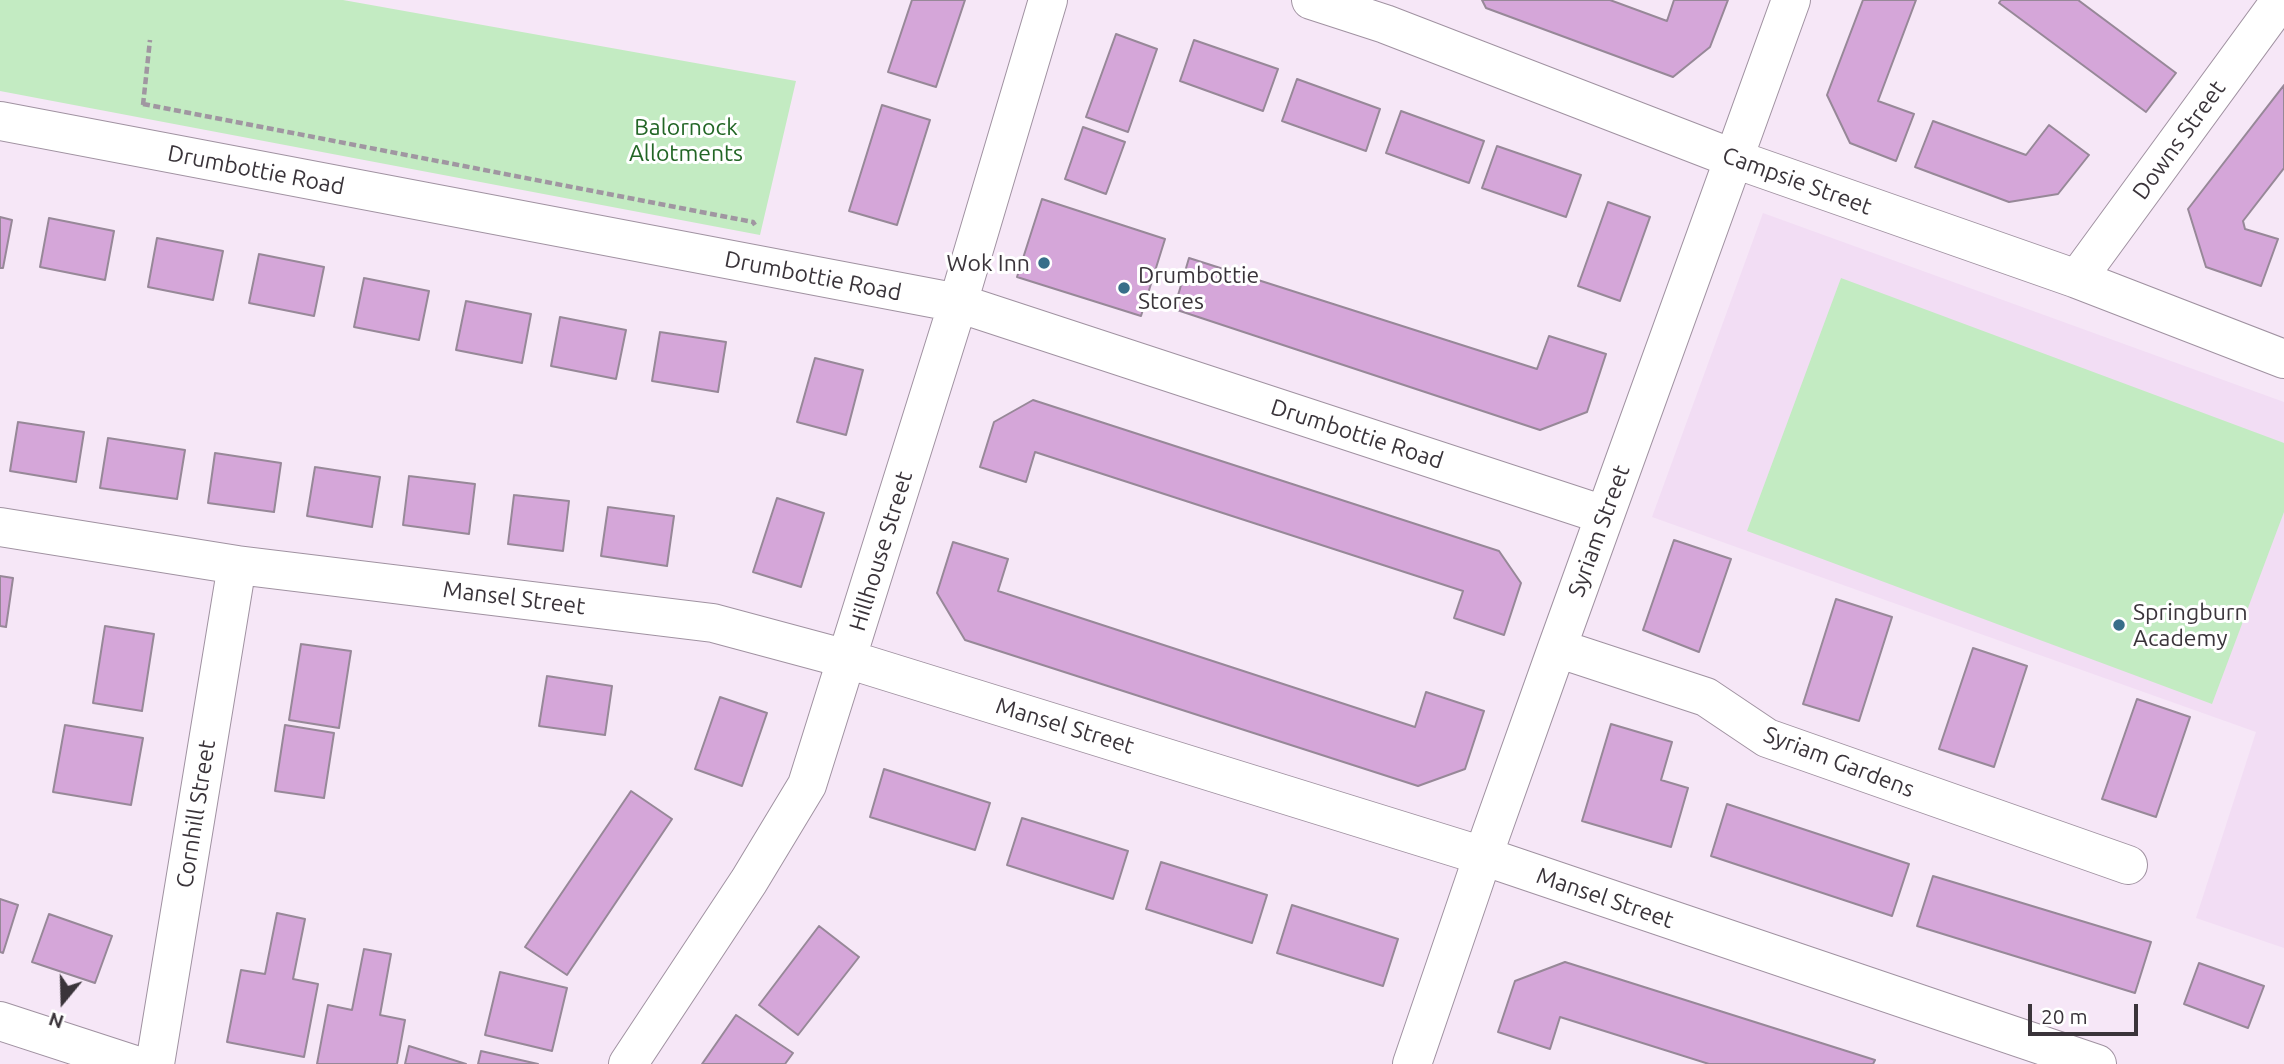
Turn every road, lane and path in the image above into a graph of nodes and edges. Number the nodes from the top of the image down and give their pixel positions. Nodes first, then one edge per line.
1 (1048, 0) edge
2 (1311, 0) edge
3 (1791, 0) edge
4 (2281, 0) edge
5 (1390, 12) edge
6 (150, 40) dead end
7 (0, 121) edge
8 (138, 148) junction
9 (1732, 158) junction
10 (2077, 279) junction
11 (958, 303) junction
12 (2284, 359) edge
13 (1604, 515) junction
14 (0, 527) edge
15 (237, 565) junction
16 (1557, 648) junction
17 (847, 659) junction
18 (1483, 856) junction
19 (2128, 865) dead end
20 (0, 1021) edge
21 (132, 1064) edge
22 (155, 1064) edge
23 (628, 1064) edge
24 (1412, 1064) edge
25 (2097, 1064) edge

1 - 11 street, Hillhouse Street
2 - 5 street, Campsie Street
3 - 9 street, Syriam Street
4 - 10 street, Downs Street
5 - 9 street, Campsie Street
6 - 8 path
7 - 8 street, Drumbottie Road
8 - 11 street, Drumbottie Road
9 - 10 street, Campsie Street
9 - 13 street, Syriam Street
10 - 12 street, Campsie Street
11 - 13 street, Drumbottie Road
11 - 17 street, Hillhouse Street
13 - 16 street, Syriam Street
14 - 15 street, Mansel Street
15 - 17 street, Mansel Street
15 - 22 street, Cornhill Street
16 - 18 street, Syriam Street
16 - 19 street, Syriam Gardens
17 - 18 street, Mansel Street
17 - 23 street, Hillhouse Street
18 - 24 street, Syriam Street
18 - 25 street, Mansel Street
20 - 21 street

